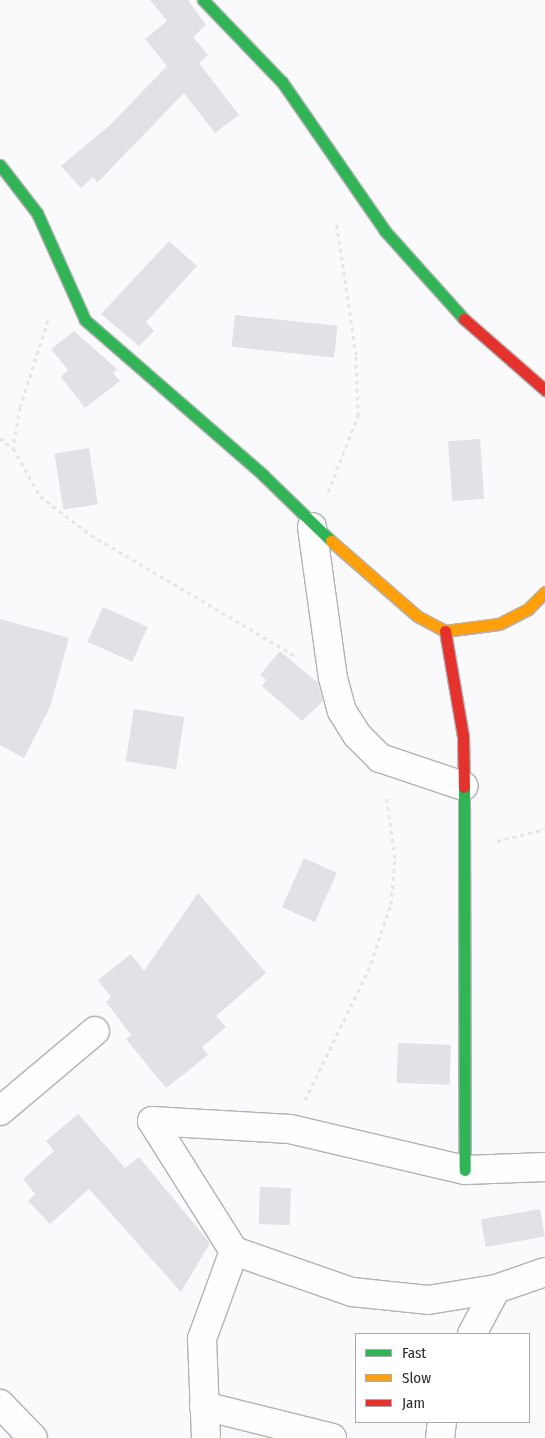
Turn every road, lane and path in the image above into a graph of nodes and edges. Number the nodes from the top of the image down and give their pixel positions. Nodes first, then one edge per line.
1 (204, 0) edge
2 (0, 165) edge
3 (336, 217) dead end
4 (63, 274) junction
5 (545, 390) edge
6 (0, 438) edge
7 (13, 448) junction
8 (312, 527) junction
9 (545, 592) edge
10 (445, 631) junction
11 (333, 678) junction
12 (380, 758) junction
13 (463, 786) junction
14 (545, 829) edge
15 (466, 844) junction
16 (95, 1031) dead end
17 (0, 1111) edge
18 (290, 1129) junction
19 (465, 1170) junction
20 (542, 1174) edge
21 (234, 1251) junction
22 (545, 1272) edge
23 (496, 1289) junction
24 (473, 1333) edge
25 (0, 1404) edge
26 (204, 1406) junction
27 (442, 1423) edge
28 (33, 1438) edge
29 (206, 1438) edge
30 (332, 1438) edge
31 (440, 1438) edge

1 - 5 street
2 - 4 street
3 - 8 path
4 - 7 path
4 - 8 street
6 - 7 path
7 - 11 path
8 - 10 street
8 - 11 street
9 - 10 street
10 - 13 street
11 - 12 street
12 - 13 street
12 - 18 path
13 - 15 street
14 - 15 path
15 - 19 street
16 - 17 street
18 - 19 street
18 - 21 street
19 - 20 street
21 - 23 street
21 - 26 street
22 - 23 street
23 - 24 street
25 - 28 street
26 - 29 street
26 - 30 street
27 - 31 street

